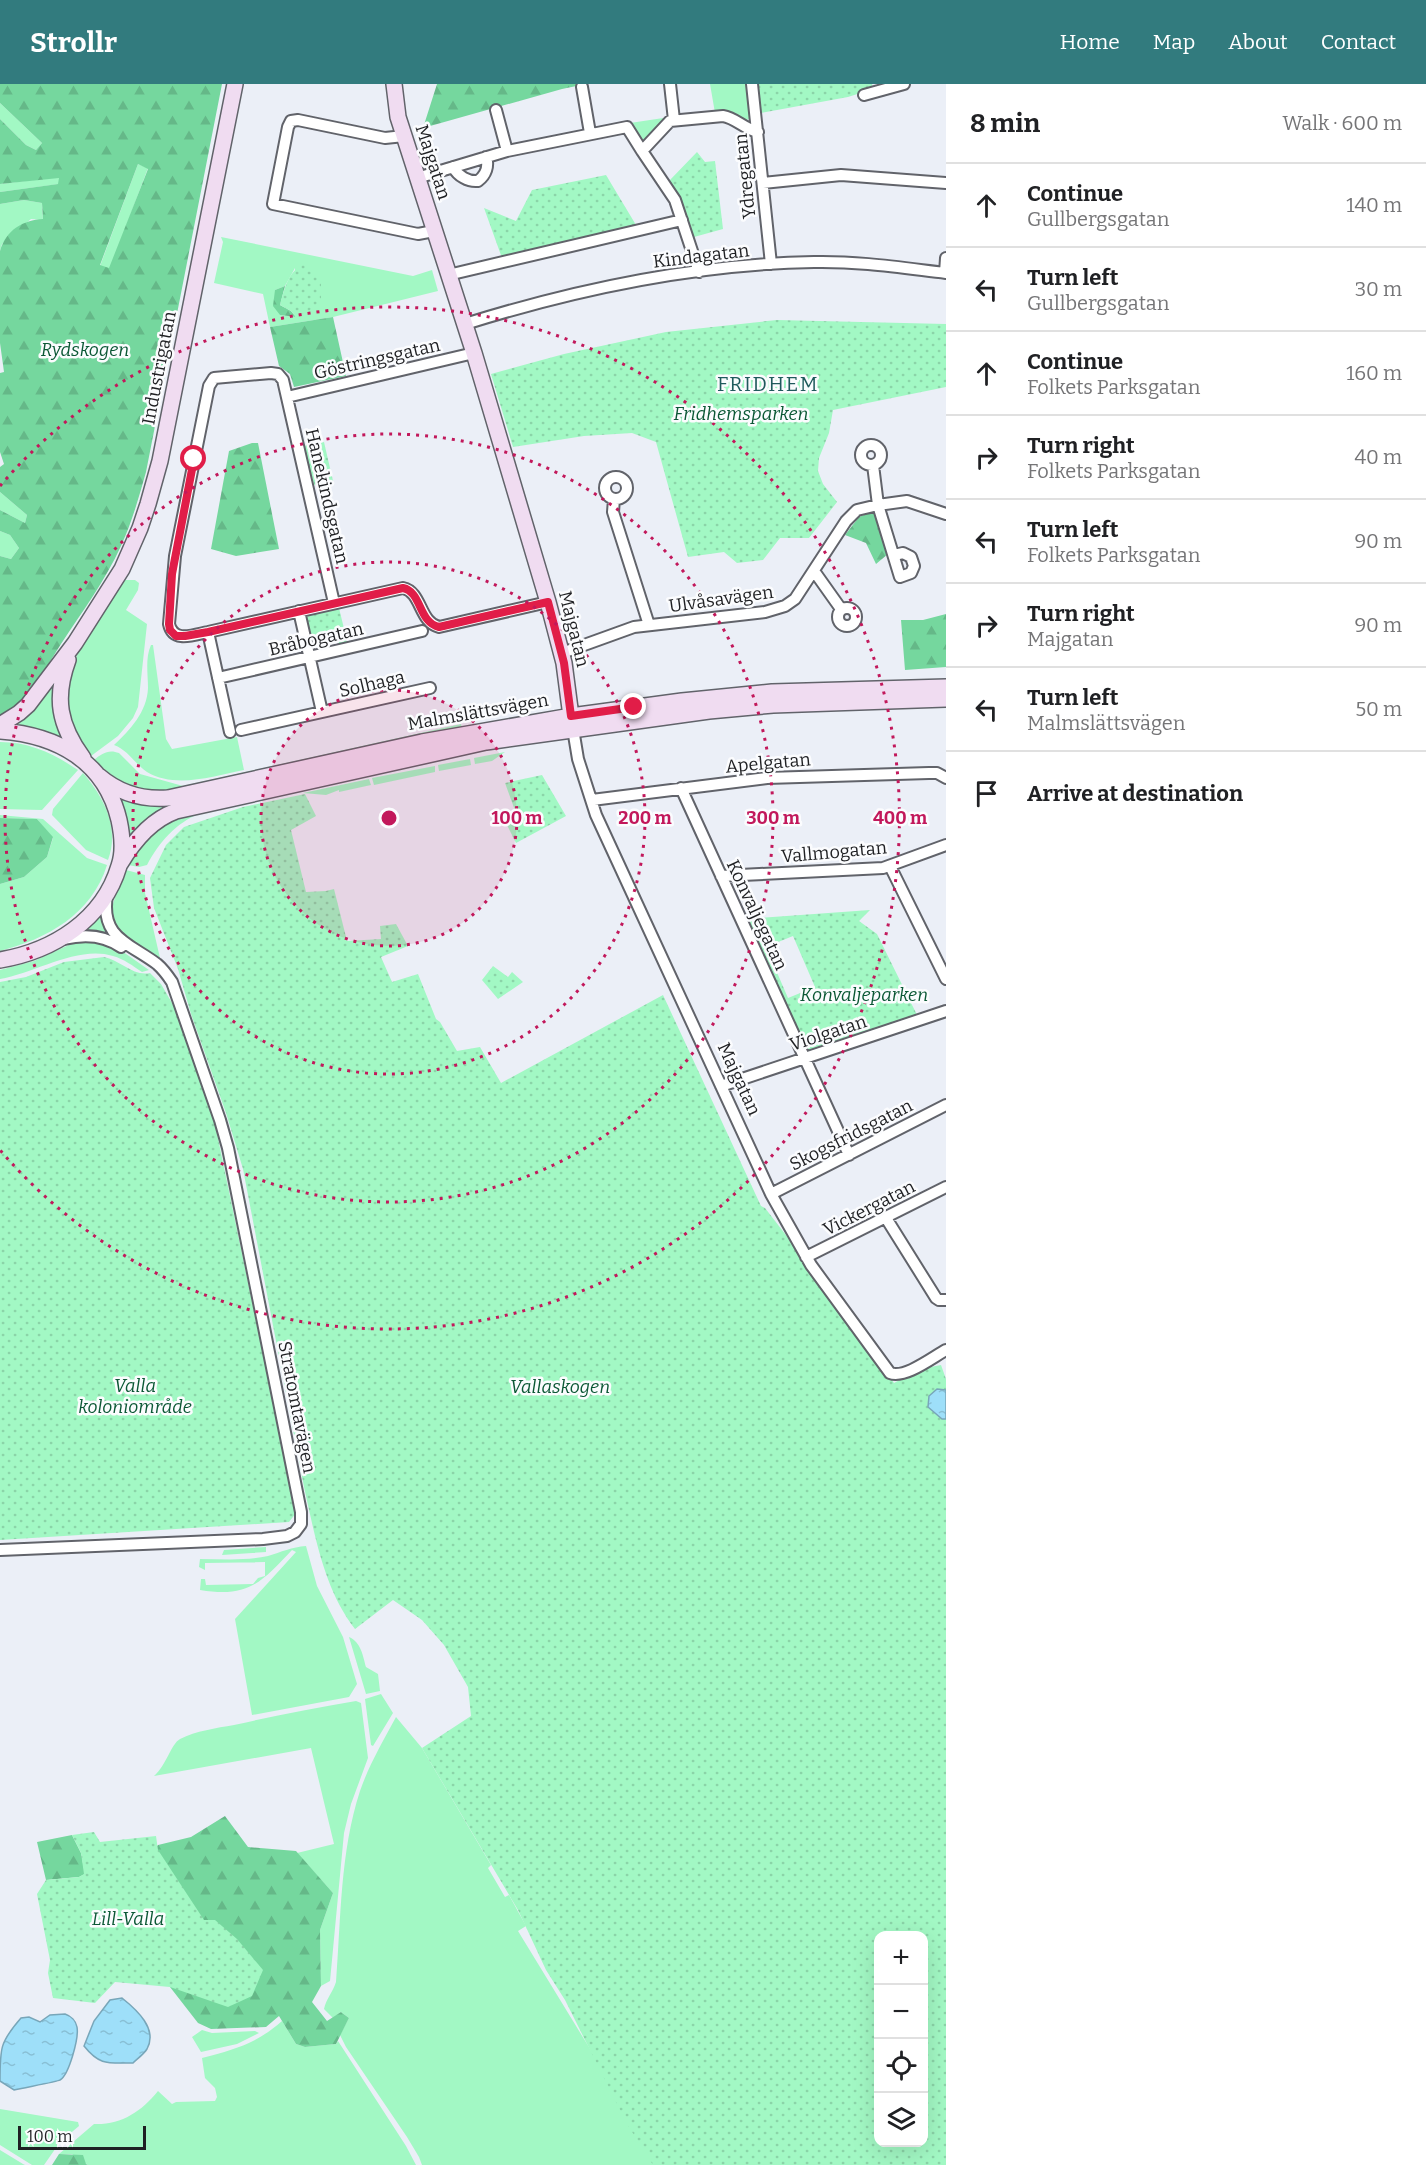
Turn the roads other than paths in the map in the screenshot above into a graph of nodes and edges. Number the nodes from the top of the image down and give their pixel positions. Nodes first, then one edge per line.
1 (235, 84) edge
2 (394, 84) edge
3 (670, 84) edge
4 (752, 84) edge
5 (904, 84) edge
6 (582, 87) dead end
7 (879, 87) edge
8 (864, 95) dead end
9 (496, 110) dead end
10 (674, 120) junction
11 (758, 132) junction
12 (590, 133) junction
13 (404, 136) junction
14 (507, 151) junction
15 (642, 151) junction
16 (486, 157) junction
17 (453, 167) junction
18 (417, 178) junction
19 (763, 183) junction
20 (946, 183) edge
21 (682, 220) junction
22 (434, 231) junction
23 (946, 258) edge
24 (771, 264) junction
25 (699, 272) junction
26 (945, 273) edge
27 (448, 275) junction
28 (465, 324) junction
29 (474, 352) junction
30 (287, 397) junction
31 (873, 465) dead end
32 (614, 499) dead end
33 (878, 505) junction
34 (946, 514) edge
35 (894, 555) dead end
36 (814, 571) junction
37 (548, 602) junction
38 (334, 603) junction
39 (842, 609) dead end
40 (299, 611) junction
41 (649, 625) junction
42 (422, 631) dead end
43 (208, 632) junction
44 (75, 643) junction
45 (562, 653) junction
46 (310, 658) junction
47 (218, 678) junction
48 (946, 687) edge
49 (430, 688) dead end
50 (946, 699) edge
51 (322, 712) junction
52 (572, 723) junction
53 (0, 725) edge
54 (0, 731) edge
55 (94, 771) junction
56 (946, 778) edge
57 (681, 788) junction
58 (592, 800) junction
59 (946, 845) edge
60 (120, 864) junction
61 (890, 866) junction
62 (721, 876) junction
63 (108, 891) junction
64 (58, 941) junction
65 (0, 960) edge
66 (946, 979) edge
67 (179, 1002) junction
68 (946, 1011) edge
69 (804, 1058) junction
70 (721, 1086) junction
71 (946, 1105) edge
72 (849, 1155) junction
73 (946, 1187) edge
74 (771, 1194) junction
75 (886, 1218) junction
76 (806, 1257) junction
77 (946, 1300) edge
78 (946, 1350) edge
79 (0, 1550) edge

1 - 44 main road, Industrigatan
2 - 13 main road, Majgatan
3 - 10 street
4 - 11 street, Ydregatan
5 - 7 street
6 - 12 street
7 - 8 street
9 - 14 street
10 - 11 street
10 - 15 street
11 - 19 street, Ydregatan
12 - 14 street
12 - 15 street
13 - 18 main road, Majgatan
13 - 22 street
14 - 16 street
15 - 21 street
16 - 17 street
16 - 17 street
17 - 18 street
18 - 22 main road, Majgatan
19 - 20 street
19 - 24 street, Ydregatan
21 - 25 street
21 - 27 street, Kindagatan
22 - 27 main road, Majgatan
23 - 26 street
24 - 25 street, Kindagatan
24 - 26 street, Kindagatan
25 - 28 street, Kindagatan
27 - 28 main road, Majgatan
28 - 29 main road, Majgatan
29 - 30 street, Göstringsgatan
29 - 37 main road, Majgatan
30 - 38 street, Hanekindsgatan
30 - 43 street, Hanekindsgatan
31 - 33 street
32 - 41 street
33 - 34 street, Ulvåsavägen
33 - 35 street
33 - 36 street, Ulvåsavägen
36 - 39 street
36 - 41 street, Ulvåsavägen
37 - 38 street
37 - 45 main road, Majgatan
38 - 40 street
40 - 43 street
40 - 46 street, Solhaga
41 - 45 street, Ulvåsavägen
42 - 46 street, Bråbogatan
43 - 47 street
44 - 53 main road, Industrigatan
44 - 55 main road, Industrigatan
45 - 52 main road, Majgatan
46 - 47 street, Bråbogatan
46 - 51 street, Solhaga
47 - 51 street, Solhaga
48 - 52 main road, Malmslättsvägen
49 - 51 street, Solhaga
50 - 52 main road, Malmslättsvägen
52 - 55 main road, Malmslättsvägen
52 - 58 street, Majgatan
52 - 60 main road, Malmslättsvägen
54 - 55 main road, Malmslättsvägen
55 - 60 main road, Industrigatan
56 - 57 street, Apelgatan
57 - 58 street, Apelgatan
57 - 62 street, Konvaljegatan
58 - 70 street, Majgatan
59 - 61 street, Vallmogatan
60 - 63 main road
61 - 62 street, Vallmogatan
61 - 66 street
62 - 69 street, Konvaljegatan
63 - 64 main road
63 - 67 street, Stratomtavägen
64 - 65 main road
64 - 67 street, Stratomtavägen
67 - 79 street, Stratomtavägen
68 - 69 street, Violgatan
69 - 70 street, Violgatan
69 - 72 street, Konvaljegatan
70 - 74 street, Majgatan
71 - 72 street, Skogsfridsgatan
72 - 74 street, Skogsfridsgatan
73 - 75 street, Vickergatan
74 - 76 street, Majgatan
75 - 76 street, Vickergatan
75 - 77 street
76 - 78 street, Majgatan

